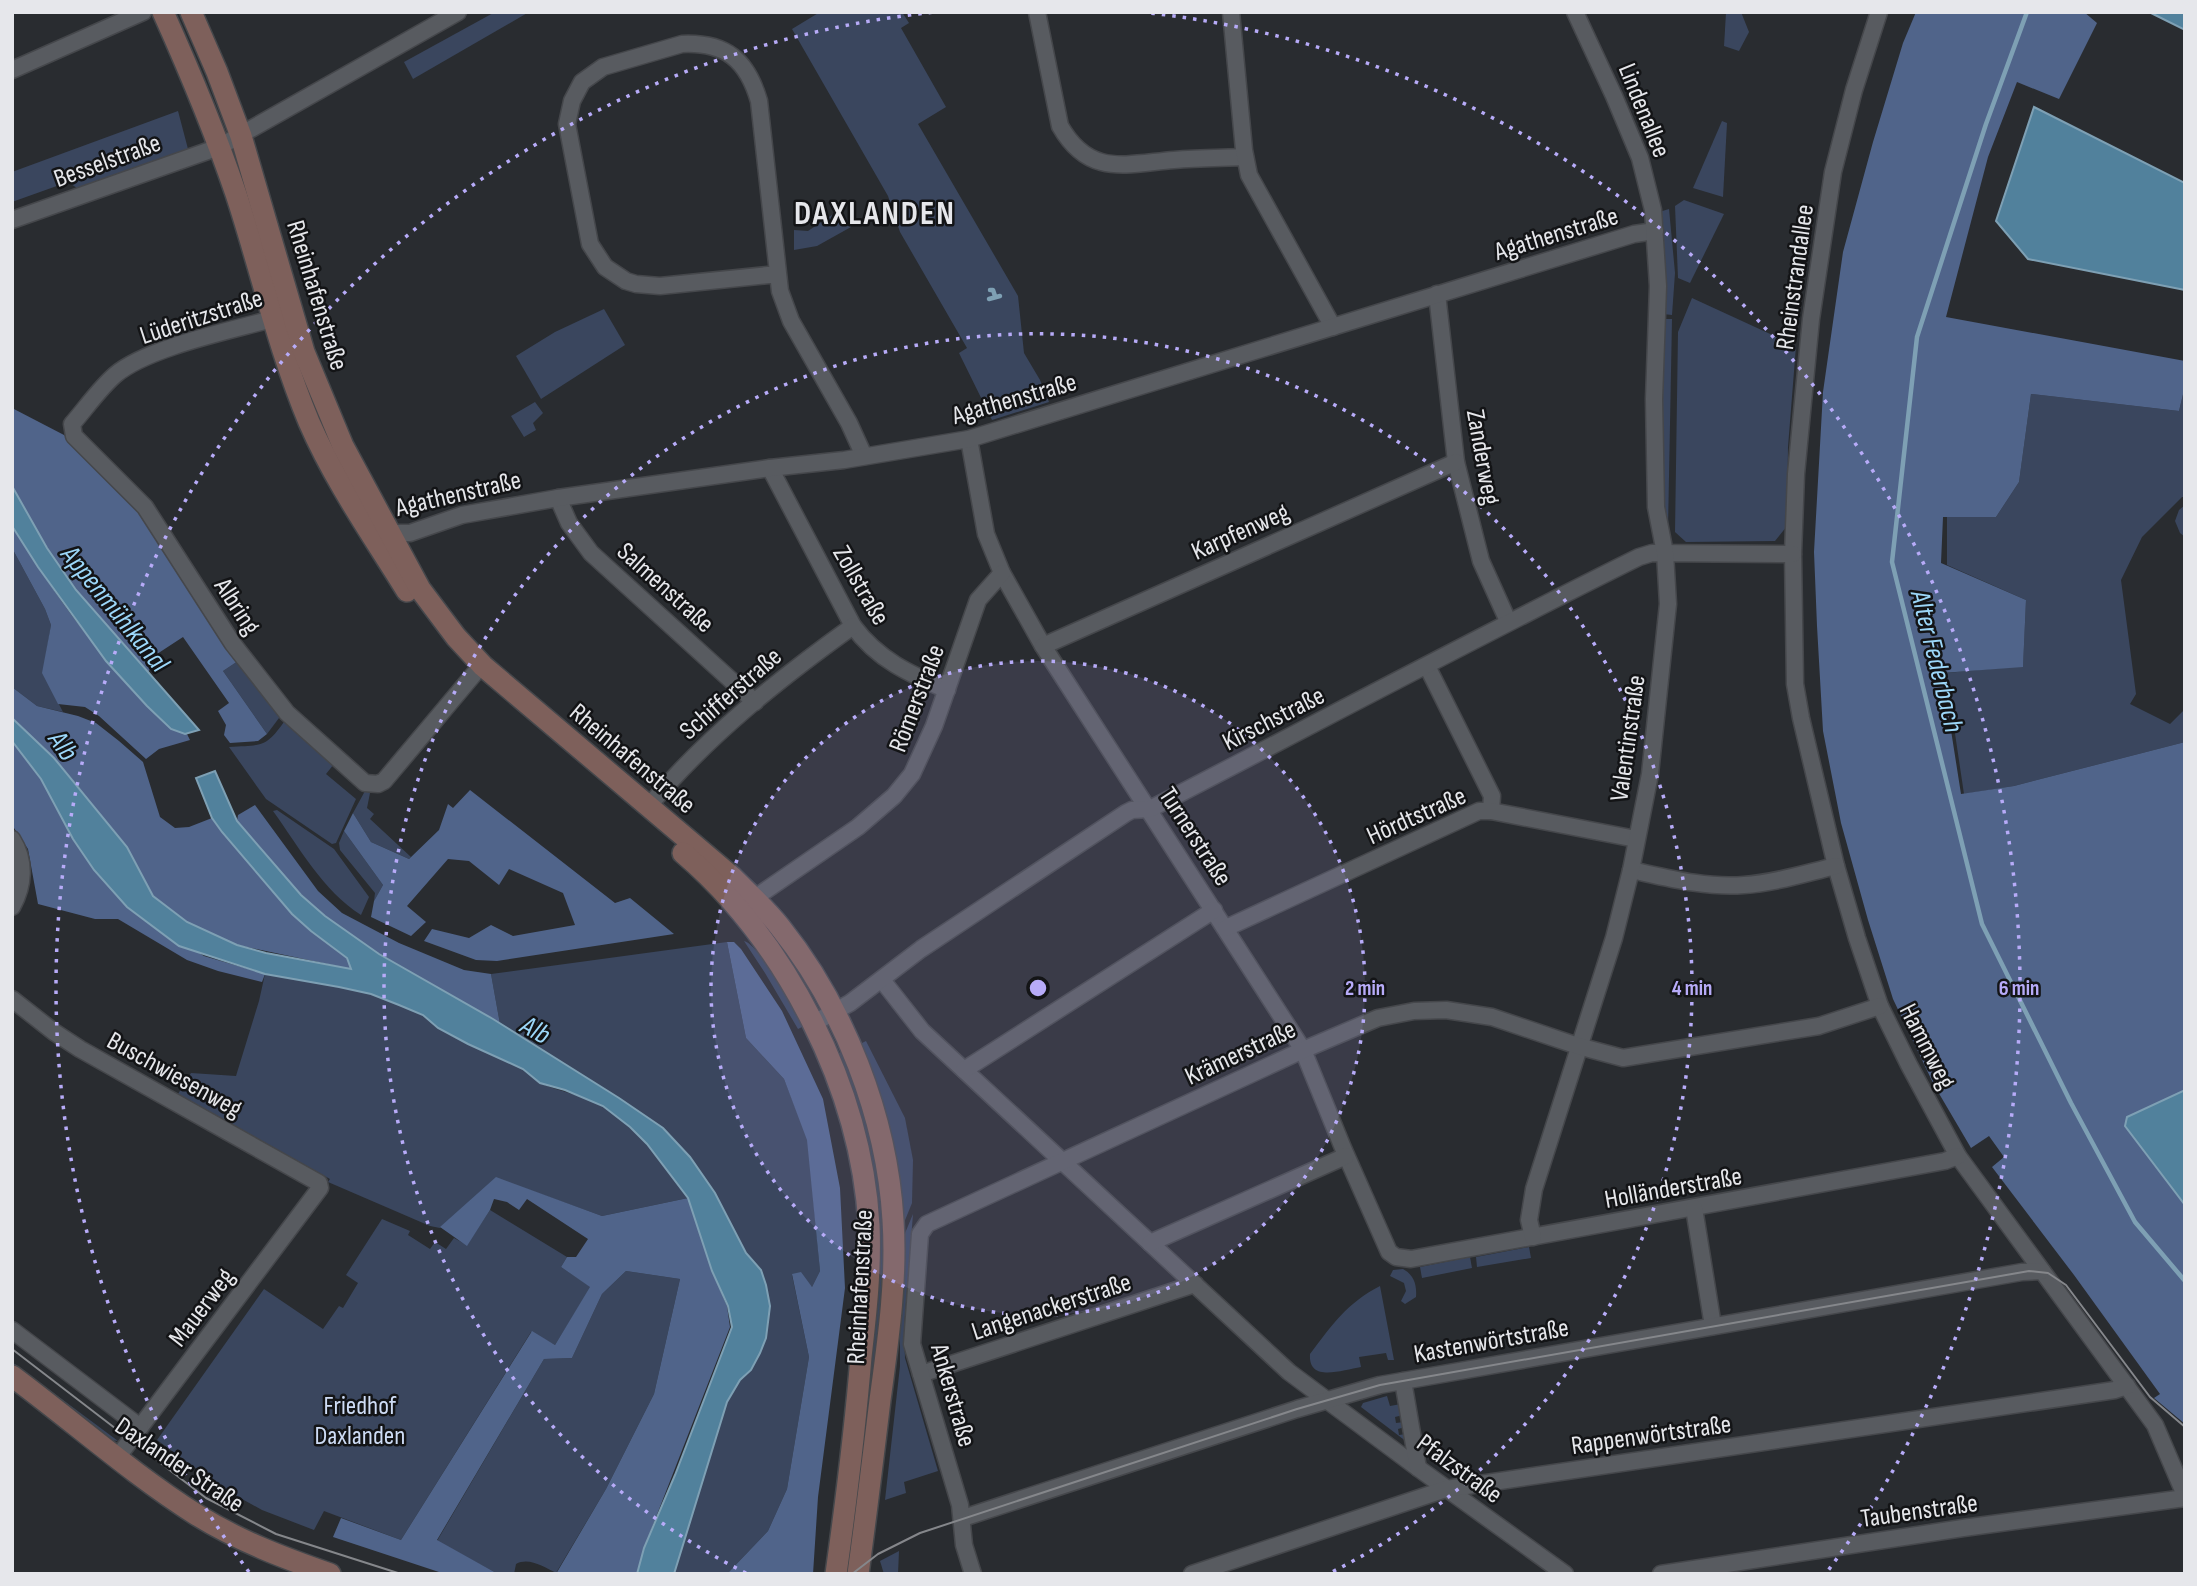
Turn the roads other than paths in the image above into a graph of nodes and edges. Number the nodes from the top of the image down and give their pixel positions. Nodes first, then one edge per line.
1 (143, 12) edge
2 (163, 12) edge
3 (191, 12) edge
4 (458, 12) edge
5 (1037, 12) edge
6 (1231, 12) edge
7 (1575, 12) edge
8 (1879, 12) edge
9 (12, 70) edge
10 (241, 136) junction
11 (219, 146) junction
12 (1245, 157) junction
13 (12, 220) edge
14 (1655, 231) junction
15 (778, 274) junction
16 (1437, 294) junction
17 (282, 316) junction
18 (1333, 327) junction
19 (71, 430) joint
20 (969, 439) junction
21 (864, 456) junction
22 (1456, 462) junction
23 (770, 468) junction
24 (558, 498) junction
25 (370, 530) junction
26 (392, 534) junction
27 (1665, 553) junction
28 (1793, 554) junction
29 (1002, 573) junction
30 (1508, 621) junction
31 (853, 626) junction
32 (1043, 646) junction
33 (1427, 666) junction
34 (474, 674) junction
35 (947, 690) junction
36 (755, 702) junction
37 (648, 807) junction
38 (1150, 809) junction
39 (1491, 811) junction
40 (12, 839) edge
41 (1636, 839) junction
42 (1836, 866) junction
43 (1630, 870) junction
44 (755, 900) junction
45 (12, 907) edge
46 (1214, 910) junction
47 (1226, 928) junction
48 (882, 980) junction
49 (12, 999) edge
50 (1880, 1006) junction
51 (833, 1012) junction
52 (814, 1023) junction
53 (1578, 1046) junction
54 (1303, 1050) junction
55 (964, 1070) junction
56 (1958, 1156) junction
57 (1346, 1157) junction
58 (1061, 1162) junction
59 (319, 1183) joint
60 (1694, 1208) junction
61 (923, 1228) joint
62 (1533, 1237) junction
63 (1150, 1244) junction
64 (1396, 1257) joint
65 (2042, 1272) junction
66 (1195, 1284) junction
67 (1713, 1326) junction
68 (12, 1331) edge
69 (922, 1374) junction
70 (12, 1376) edge
71 (1404, 1381) junction
72 (2127, 1386) junction
73 (1326, 1400) junction
74 (140, 1427) junction
75 (117, 1458) junction
76 (1418, 1468) junction
77 (1446, 1489) junction
78 (2185, 1496) edge
79 (963, 1518) junction
80 (330, 1574) edge
81 (836, 1574) edge
82 (858, 1574) edge
83 (973, 1574) edge
84 (1192, 1574) edge
85 (1565, 1574) edge
86 (1661, 1574) edge

1 - 9 street
2 - 11 main road, Rheinhafenstraße
3 - 10 main road, Rheinhafenstraße
4 - 10 street, Besselstraße
5 - 12 street
6 - 12 street
7 - 14 street, Lindenallee
8 - 28 street, Rheinstrandallee
10 - 11 street, Besselstraße
10 - 17 main road, Rheinhafenstraße
11 - 13 street, Besselstraße
11 - 17 main road, Rheinhafenstraße
12 - 18 street
14 - 16 street, Agathenstraße
14 - 27 street, Valentinstraße
15 - 15 street
15 - 21 street
16 - 18 street, Agathenstraße
16 - 22 street, Zanderweg
17 - 19 street, Lüderitzstraße
17 - 25 main road, Rheinhafenstraße
17 - 26 main road, Rheinhafenstraße
18 - 20 street, Agathenstraße
19 - 34 street, Albring
20 - 21 street, Agathenstraße
20 - 29 street, Turnerstraße
21 - 23 street, Agathenstraße
22 - 30 street, Zanderweg
22 - 32 street, Karpfenweg
23 - 24 street, Agathenstraße
23 - 31 street, Zollstraße
24 - 26 street, Agathenstraße
24 - 36 street, Salmenstraße
25 - 26 street, Agathenstraße
25 - 34 main road, Rheinhafenstraße
26 - 37 main road, Rheinhafenstraße
27 - 28 street, Kirschstraße
27 - 30 street, Kirschstraße
27 - 41 street, Valentinstraße
28 - 42 street, Hammweg
29 - 32 street, Turnerstraße
29 - 35 street, Römerstraße
30 - 33 street, Kirschstraße
31 - 35 street, Zollstraße
31 - 36 street, Schifferstraße
32 - 38 street, Turnerstraße
33 - 38 street, Kirschstraße
33 - 39 street
34 - 52 main road, Rheinhafenstraße
35 - 44 street, Römerstraße
36 - 37 street, Schifferstraße
37 - 44 main road, Rheinhafenstraße
38 - 46 street, Turnerstraße
38 - 48 street, Kirschstraße
39 - 41 street, Hördtstraße
39 - 47 street, Hördtstraße
40 - 45 street
41 - 43 street, Valentinstraße
42 - 43 street
42 - 50 street, Hammweg
43 - 53 street, Valentinstraße
44 - 51 main road, Rheinhafenstraße
46 - 47 street, Turnerstraße
46 - 55 street
47 - 54 street, Turnerstraße
48 - 51 street, Kirschstraße
48 - 55 street, Pfalzstraße
49 - 59 street, Buschwiesenweg
50 - 53 street, Krämerstraße
50 - 56 street, Hammweg
51 - 52 street, Kirschstraße
51 - 82 main road, Rheinhafenstraße
52 - 81 main road, Rheinhafenstraße
53 - 54 street, Krämerstraße
53 - 62 street, Valentinstraße
54 - 57 street, Turnerstraße
54 - 58 street, Krämerstraße
55 - 58 street, Pfalzstraße
56 - 60 street, Holländerstraße
56 - 65 street, Hammweg
57 - 63 street, Langenackerstraße
57 - 64 street, Turnerstraße
58 - 61 street, Krämerstraße
58 - 63 street, Pfalzstraße
59 - 74 street, Mauerweg
60 - 62 street, Holländerstraße
60 - 67 street
61 - 69 street, Ankerstraße
62 - 64 street, Holländerstraße
63 - 66 street, Pfalzstraße
65 - 67 street, Kastenwörtstraße
65 - 72 street, Hammweg
66 - 69 street, Langenackerstraße
66 - 73 street, Pfalzstraße
67 - 71 street, Kastenwörtstraße
68 - 74 street, Daxlander Straße
69 - 79 street, Ankerstraße
70 - 75 main road, Daxlander Straße
71 - 73 street, Kastenwörtstraße
71 - 76 street
72 - 77 street, Rappenwörtstraße
72 - 78 street, Hammweg
73 - 76 street, Pfalzstraße
73 - 79 street, Kastenwörtstraße
74 - 75 street, Mauerweg
75 - 80 main road, Daxlander Straße
76 - 77 street, Pfalzstraße
77 - 84 street, Rappenwörtstraße
77 - 85 street, Pfalzstraße
78 - 86 street, Taubenstraße
79 - 83 street, Ankerstraße

